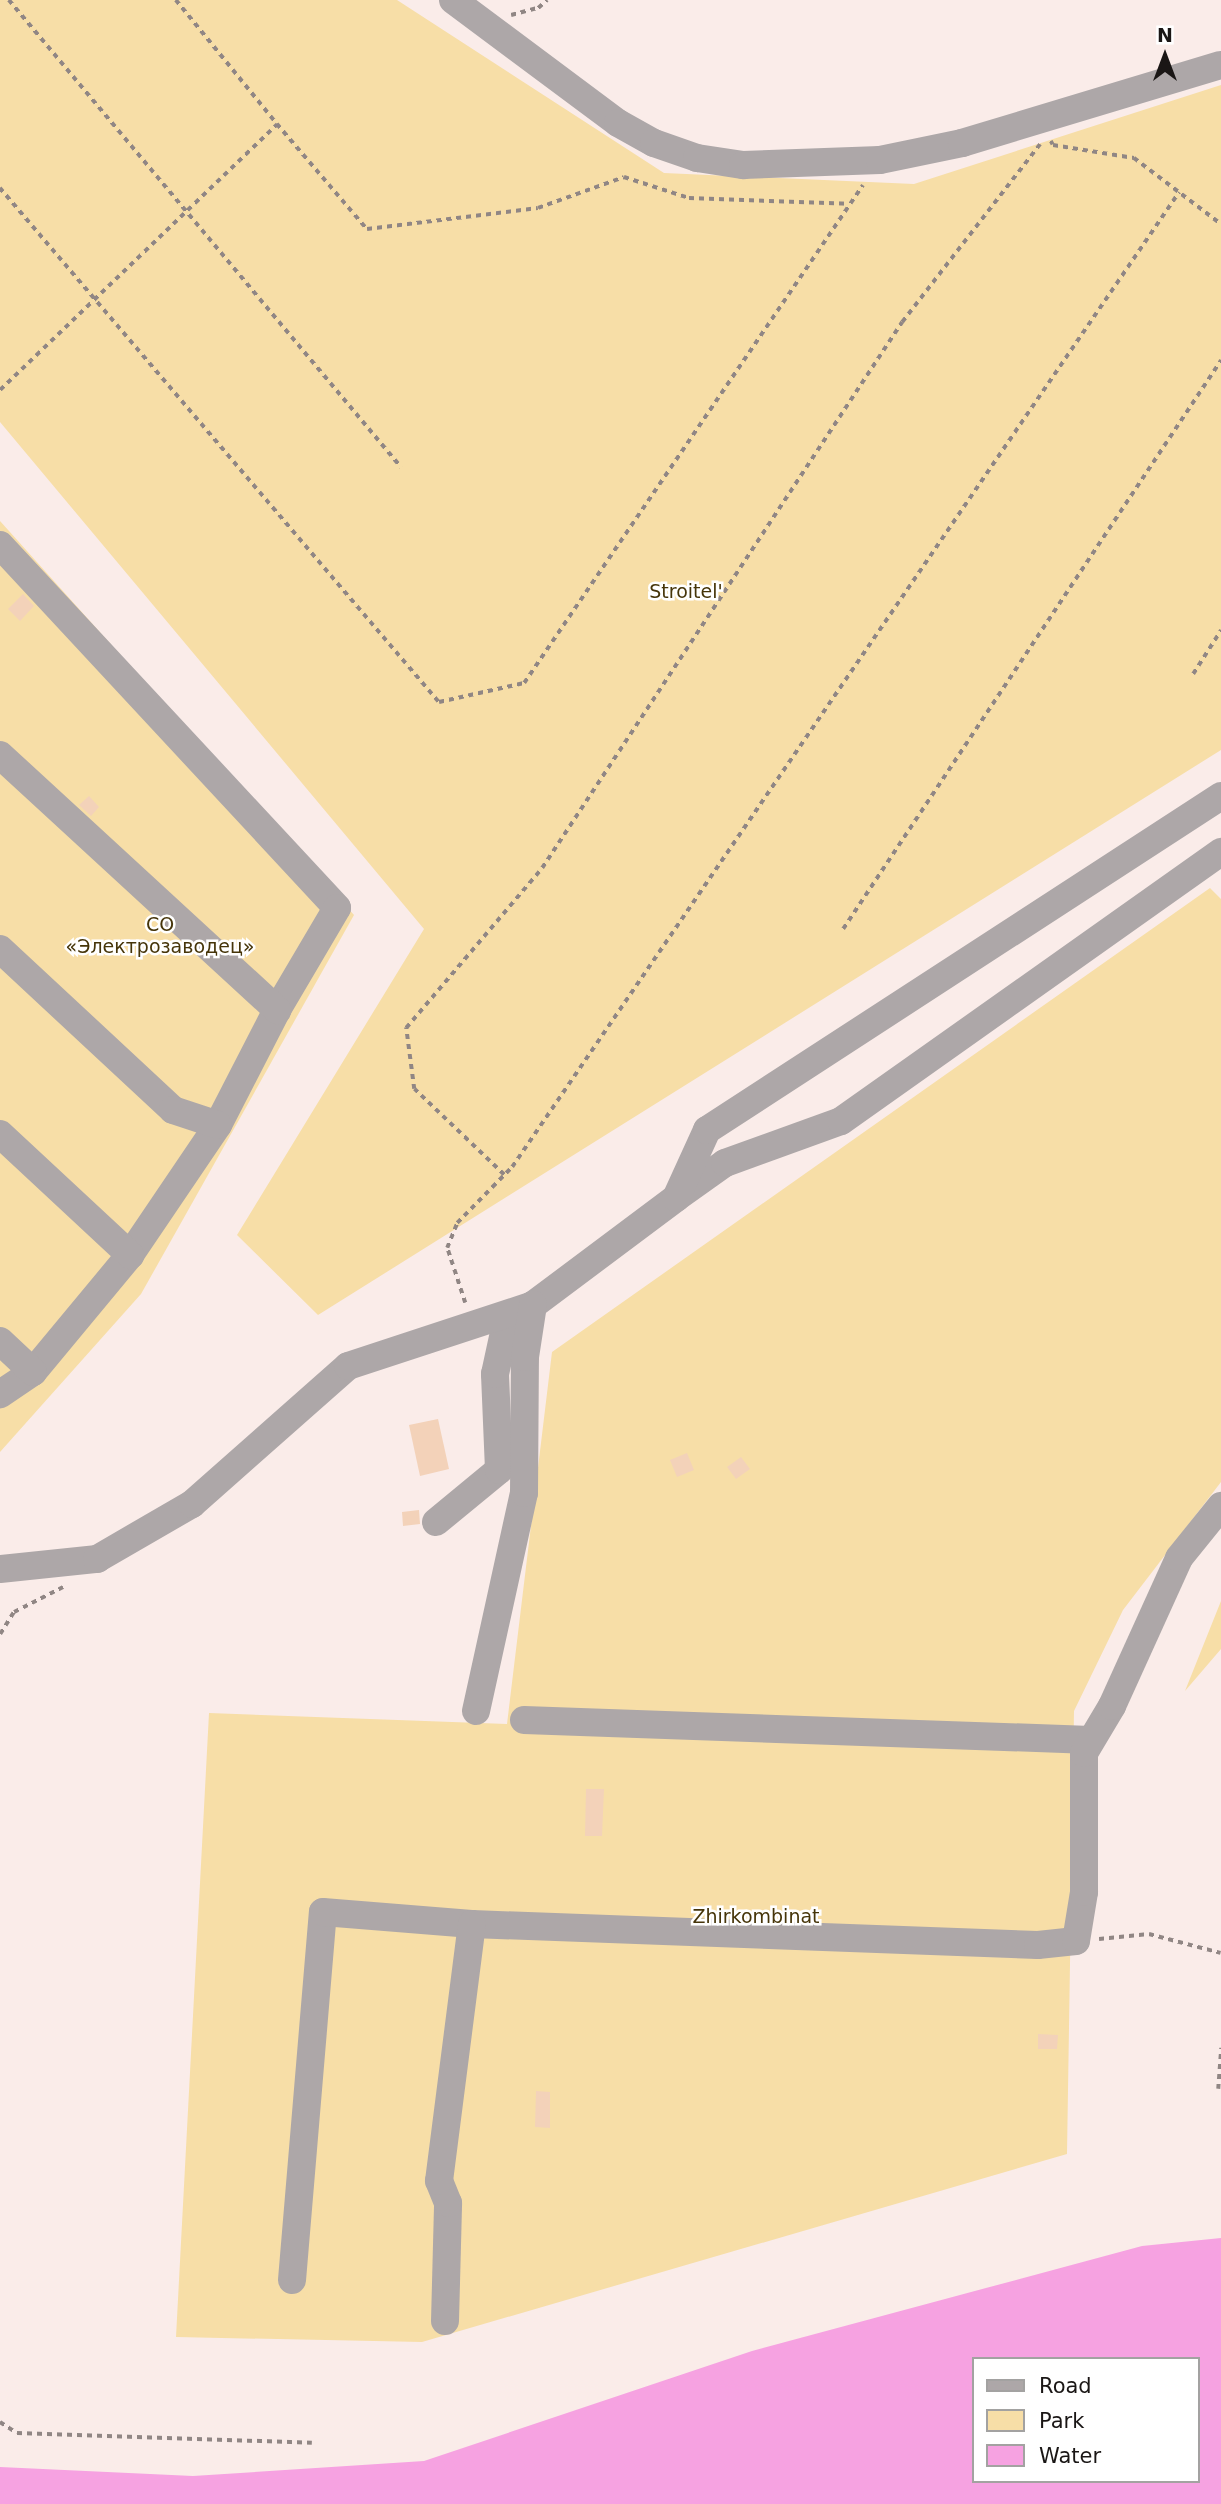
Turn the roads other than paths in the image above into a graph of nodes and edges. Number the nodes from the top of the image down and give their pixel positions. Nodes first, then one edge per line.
1 (453, 0) edge
2 (1221, 65) edge
3 (0, 545) edge
4 (0, 755) edge
5 (1221, 796) edge
6 (1221, 850) edge
7 (0, 949) edge
8 (278, 1010) junction
9 (218, 1125) junction
10 (0, 1134) edge
11 (676, 1198) junction
12 (130, 1255) junction
13 (520, 1309) junction
14 (0, 1341) edge
15 (33, 1372) junction
16 (0, 1394) edge
17 (1221, 1506) edge
18 (436, 1522) dead end
19 (0, 1569) edge
20 (476, 1711) dead end
21 (524, 1720) dead end
22 (1091, 1740) junction
23 (472, 1924) junction
24 (292, 2280) dead end
25 (445, 2321) dead end

1 - 2 lane
3 - 8 lane
4 - 8 lane
5 - 11 lane
6 - 11 lane
7 - 9 lane
8 - 9 lane
9 - 12 lane
10 - 12 lane
11 - 13 lane
12 - 15 lane
13 - 18 lane
13 - 19 lane
13 - 20 lane
14 - 15 lane
15 - 16 lane
17 - 22 lane
21 - 22 lane
22 - 23 lane
23 - 24 lane
23 - 25 lane

